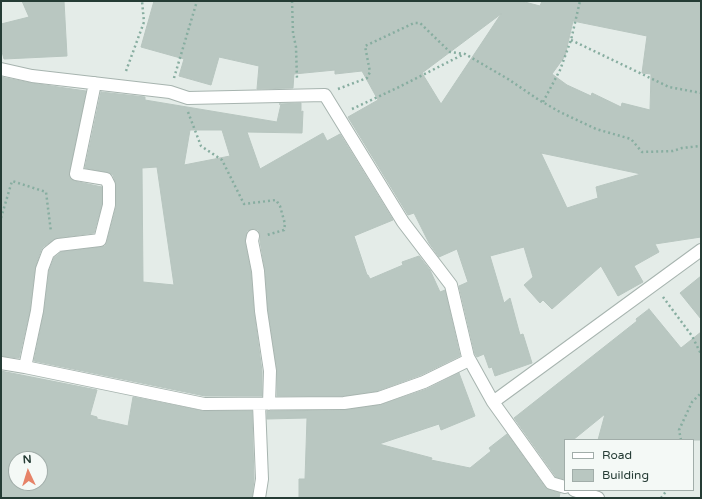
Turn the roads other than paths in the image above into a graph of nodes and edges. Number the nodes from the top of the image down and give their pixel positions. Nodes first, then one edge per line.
1 (1, 69) edge
2 (95, 83) junction
3 (253, 236) road end
4 (701, 250) edge
5 (469, 360) junction
6 (1, 363) edge
7 (26, 367) junction
8 (493, 402) junction
9 (264, 404) junction
10 (564, 487) edge
11 (577, 491) edge
12 (259, 498) edge
13 (598, 498) edge

1 - 2 street
2 - 5 street
2 - 7 street
3 - 9 street
4 - 8 street
5 - 8 street
5 - 9 street
6 - 7 street
7 - 9 street
8 - 10 street
9 - 12 street
11 - 13 street

